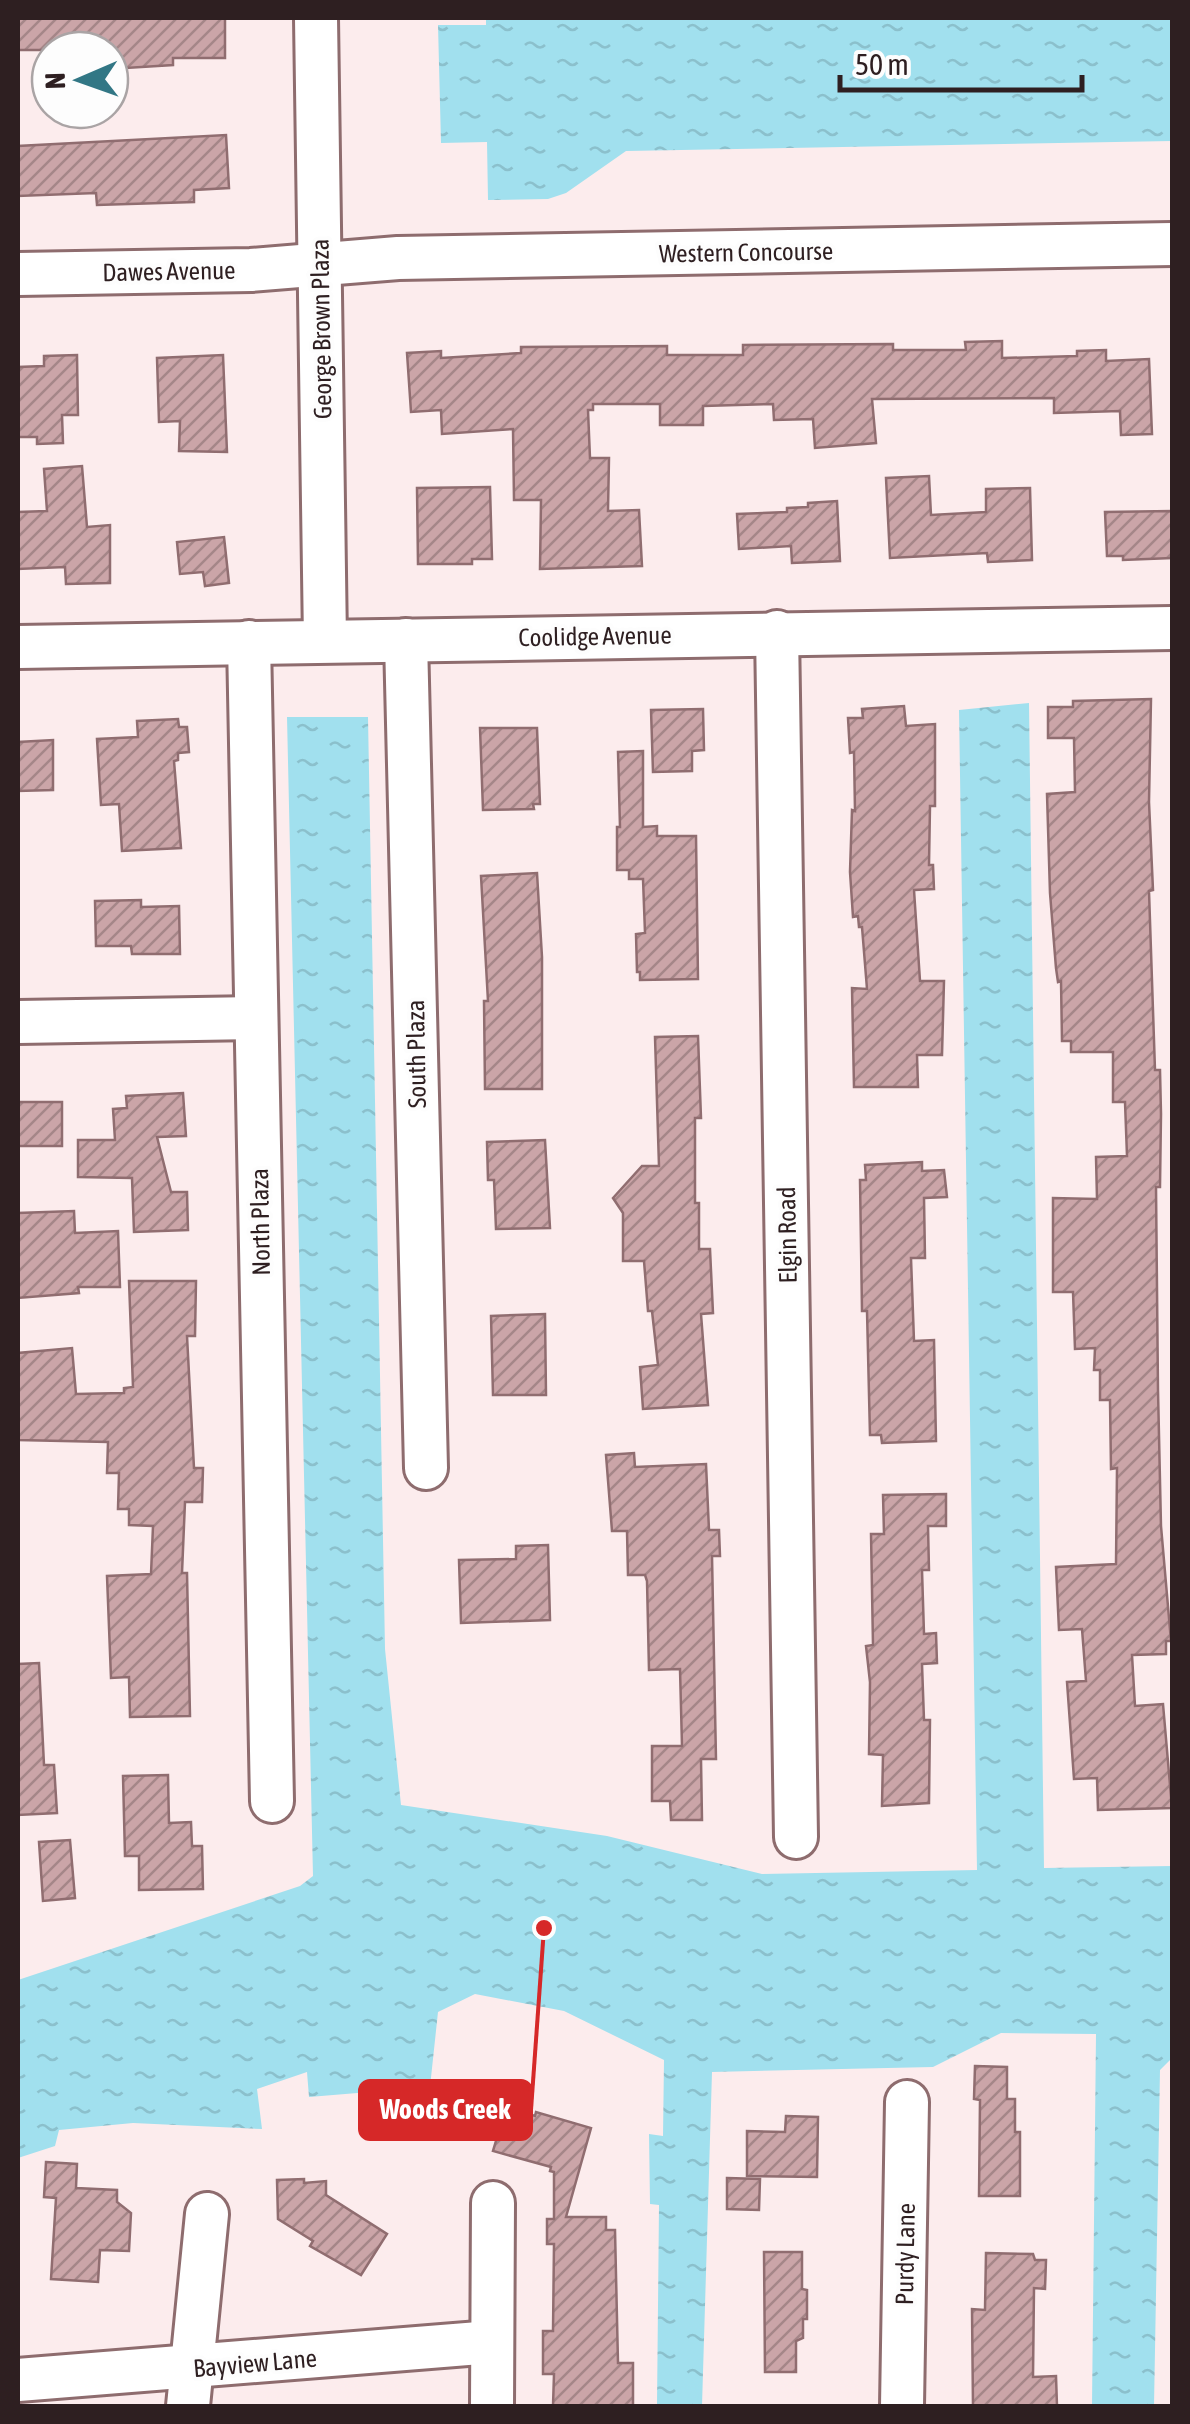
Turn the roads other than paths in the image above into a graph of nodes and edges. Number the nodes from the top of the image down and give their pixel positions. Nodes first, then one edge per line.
1 (316, 18) edge
2 (1172, 244) edge
3 (320, 264) junction
4 (18, 274) edge
5 (1172, 628) edge
6 (778, 632) junction
7 (406, 640) junction
8 (250, 642) junction
9 (325, 642) junction
10 (18, 647) edge
11 (256, 1018) junction
12 (18, 1022) edge
13 (426, 1468) dead end
14 (272, 1801) dead end
15 (796, 1837) dead end
16 (907, 2102) dead end
17 (494, 2203) dead end
18 (208, 2214) dead end
19 (492, 2342) junction
20 (18, 2380) edge
21 (190, 2387) edge
22 (492, 2406) edge
23 (902, 2406) edge

1 - 3 street, George Brown Plaza
2 - 3 street, Western Concourse
3 - 4 street, Dawes Avenue
3 - 9 street, George Brown Plaza
5 - 6 street, Coolidge Avenue
6 - 7 street, Coolidge Avenue
6 - 15 street, Elgin Road
7 - 9 street, Coolidge Avenue
7 - 13 street, South Plaza
8 - 9 street, Coolidge Avenue
8 - 10 street, Coolidge Avenue
8 - 11 street, North Plaza
11 - 12 street
11 - 14 street, North Plaza
16 - 23 street, Purdy Lane
17 - 19 street
18 - 21 street
19 - 21 street, Bayview Lane
19 - 22 street
20 - 21 street, Bayview Lane

